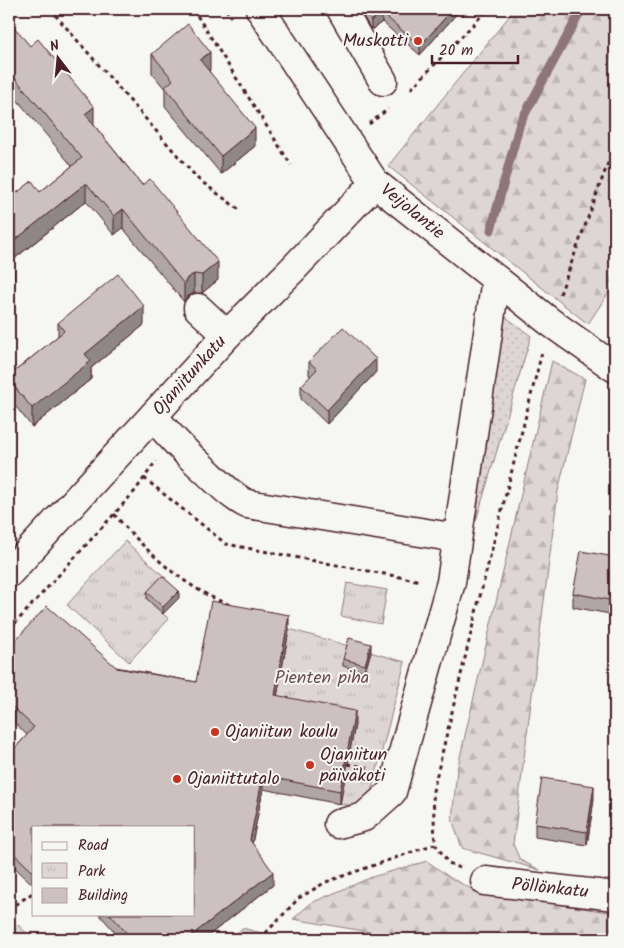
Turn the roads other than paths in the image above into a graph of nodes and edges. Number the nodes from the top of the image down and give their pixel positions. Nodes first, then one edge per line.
1 (260, 9) edge
2 (341, 9) edge
3 (383, 81) dead end
4 (375, 183) junction
5 (496, 279) junction
6 (198, 308) dead end
7 (227, 335) junction
8 (615, 368) edge
9 (153, 416) junction
10 (457, 538) junction
11 (9, 573) edge
12 (338, 824) dead end
13 (486, 881) road end
14 (615, 896) edge

1 - 4 street, Veijolantie
2 - 3 street
4 - 5 street, Veijolantie
4 - 7 street, Ojaniitunkatu
5 - 8 street, Veijolantie
5 - 10 street
6 - 7 street
7 - 9 street, Ojaniitunkatu
9 - 10 street
9 - 11 street, Ojaniitunkatu
10 - 12 street
13 - 14 street, Pöllönkatu

